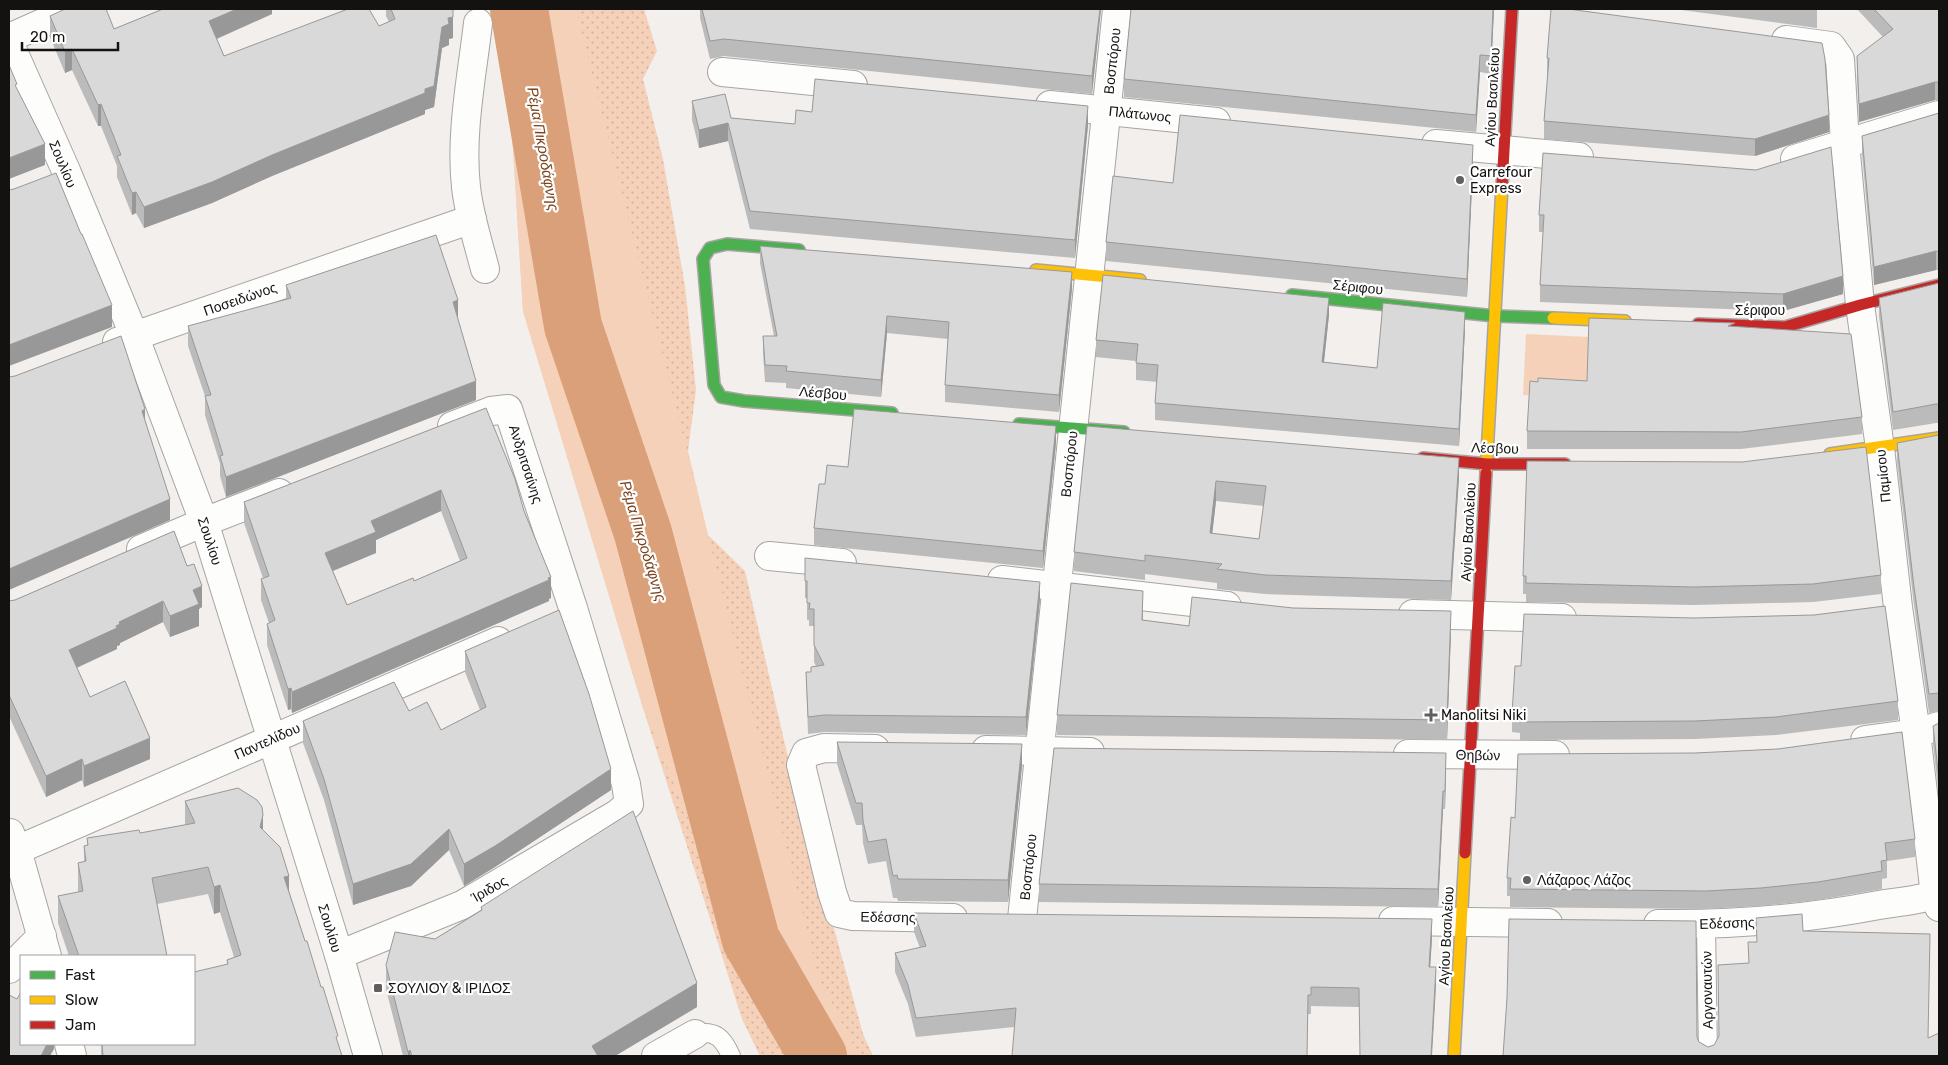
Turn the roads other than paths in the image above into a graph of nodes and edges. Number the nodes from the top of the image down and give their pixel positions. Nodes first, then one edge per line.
1 (74, 9) edge
2 (1117, 9) edge
3 (1512, 9) edge
4 (478, 23) dead end
5 (1763, 36) edge
6 (9, 38) edge
7 (9, 42) edge
8 (722, 72) dead end
9 (880, 88) edge
10 (1028, 103) edge
11 (1107, 111) junction
12 (1939, 115) edge
13 (1236, 124) edge
14 (1415, 142) edge
15 (1844, 143) junction
16 (1504, 151) junction
17 (1602, 159) edge
18 (1775, 166) edge
19 (67, 173) junction
20 (42, 183) edge
21 (472, 219) junction
22 (815, 251) edge
23 (1021, 269) edge
24 (485, 270) dead end
25 (1090, 275) junction
26 (1149, 281) edge
27 (1939, 285) edge
28 (1278, 294) edge
29 (1860, 305) junction
30 (1495, 316) junction
31 (1640, 322) edge
32 (1689, 324) edge
33 (134, 335) junction
34 (98, 349) edge
35 (904, 414) edge
36 (1003, 422) edge
37 (1073, 428) junction
38 (1132, 433) edge
39 (426, 436) edge
40 (1939, 438) edge
41 (1880, 448) junction
42 (1821, 456) edge
43 (1408, 457) edge
44 (1487, 464) junction
45 (1575, 464) edge
46 (306, 482) edge
47 (204, 522) junction
48 (769, 556) dead end
49 (116, 560) edge
50 (868, 566) edge
51 (977, 577) edge
52 (1056, 585) junction
53 (1898, 607) junction
54 (1254, 609) edge
55 (1870, 611) edge
56 (1391, 614) edge
57 (1478, 616) junction
58 (1586, 618) edge
59 (518, 632) edge
60 (1928, 729) edge
61 (270, 739) junction
62 (1842, 742) edge
63 (902, 749) edge
64 (961, 750) edge
65 (1039, 751) junction
66 (1118, 752) edge
67 (1383, 754) edge
68 (1471, 755) junction
69 (1581, 755) edge
70 (629, 804) joint
71 (11, 842) edge
72 (1938, 898) edge
73 (1032, 919) joint
74 (1372, 921) edge
75 (1462, 922) junction
76 (1570, 923) edge
77 (1629, 924) edge
78 (1706, 925) junction
79 (45, 946) edge
80 (31, 955) edge
81 (339, 955) junction
82 (20, 962) edge
83 (9, 969) edge
84 (695, 1034) joint
85 (368, 1056) edge
86 (656, 1056) edge
87 (730, 1056) edge
88 (1454, 1056) edge
89 (1708, 1056) edge

1 - 6 street
2 - 11 street, Βοσπόρου
3 - 16 street, Αγίου Βασιλείου
4 - 21 street
5 - 15 street, Παμίσου
7 - 19 street, Σουλίου
8 - 9 street
10 - 11 street, Πλάτωνος
11 - 13 street, Πλάτωνος
11 - 25 street, Βοσπόρου
12 - 15 street
14 - 16 street
15 - 18 street
15 - 29 street, Παμίσου
16 - 17 street
16 - 30 street, Αγίου Βασιλείου
19 - 20 street
19 - 33 street, Σουλίου
21 - 24 street
21 - 33 street, Ποσειδώνος
22 - 35 street, Λέσβου
23 - 25 street
25 - 26 street
25 - 37 street, Βοσπόρου
27 - 29 street, Σέριφου
28 - 30 street, Σέριφου
29 - 32 street, Σέριφου
29 - 41 street, Παμίσου
30 - 31 street, Σέριφου
30 - 44 street, Αγίου Βασιλείου
33 - 34 street, Ποσειδώνος
33 - 47 street, Σουλίου
36 - 37 street
37 - 38 street
37 - 52 street, Βοσπόρου
39 - 70 street, Ανδριτσαίνης
40 - 41 street
41 - 42 street
41 - 53 street, Παμίσου
43 - 44 street, Λέσβου
44 - 45 street, Λέσβου
44 - 57 street, Αγίου Βασιλείου
46 - 47 street
47 - 49 street
47 - 61 street, Σουλίου
48 - 50 street
51 - 52 street
52 - 54 street
52 - 65 street, Βοσπόρου
53 - 55 street
53 - 60 street, Παμίσου
56 - 57 street
57 - 58 street
57 - 68 street, Αγίου Βασιλείου
59 - 61 street, Παντελίδου
60 - 62 street
60 - 72 street, Παμίσου
61 - 71 street, Παντελίδου
61 - 81 street, Σουλίου
63 - 73 street, Εδέσσης
64 - 65 street
65 - 66 street
65 - 73 street, Βοσπόρου
67 - 68 street, Θηβών
68 - 69 street, Θηβών
68 - 75 street, Αγίου Βασιλείου
70 - 81 street, Ίριδος
71 - 79 street
72 - 78 street, Εδέσσης
74 - 75 street
75 - 76 street
75 - 88 street, Αγίου Βασιλείου
77 - 78 street, Εδέσσης
78 - 89 lane, Αργοναυτών
79 - 80 street
81 - 85 street, Σουλίου
82 - 83 street
84 - 86 street
84 - 87 lane

